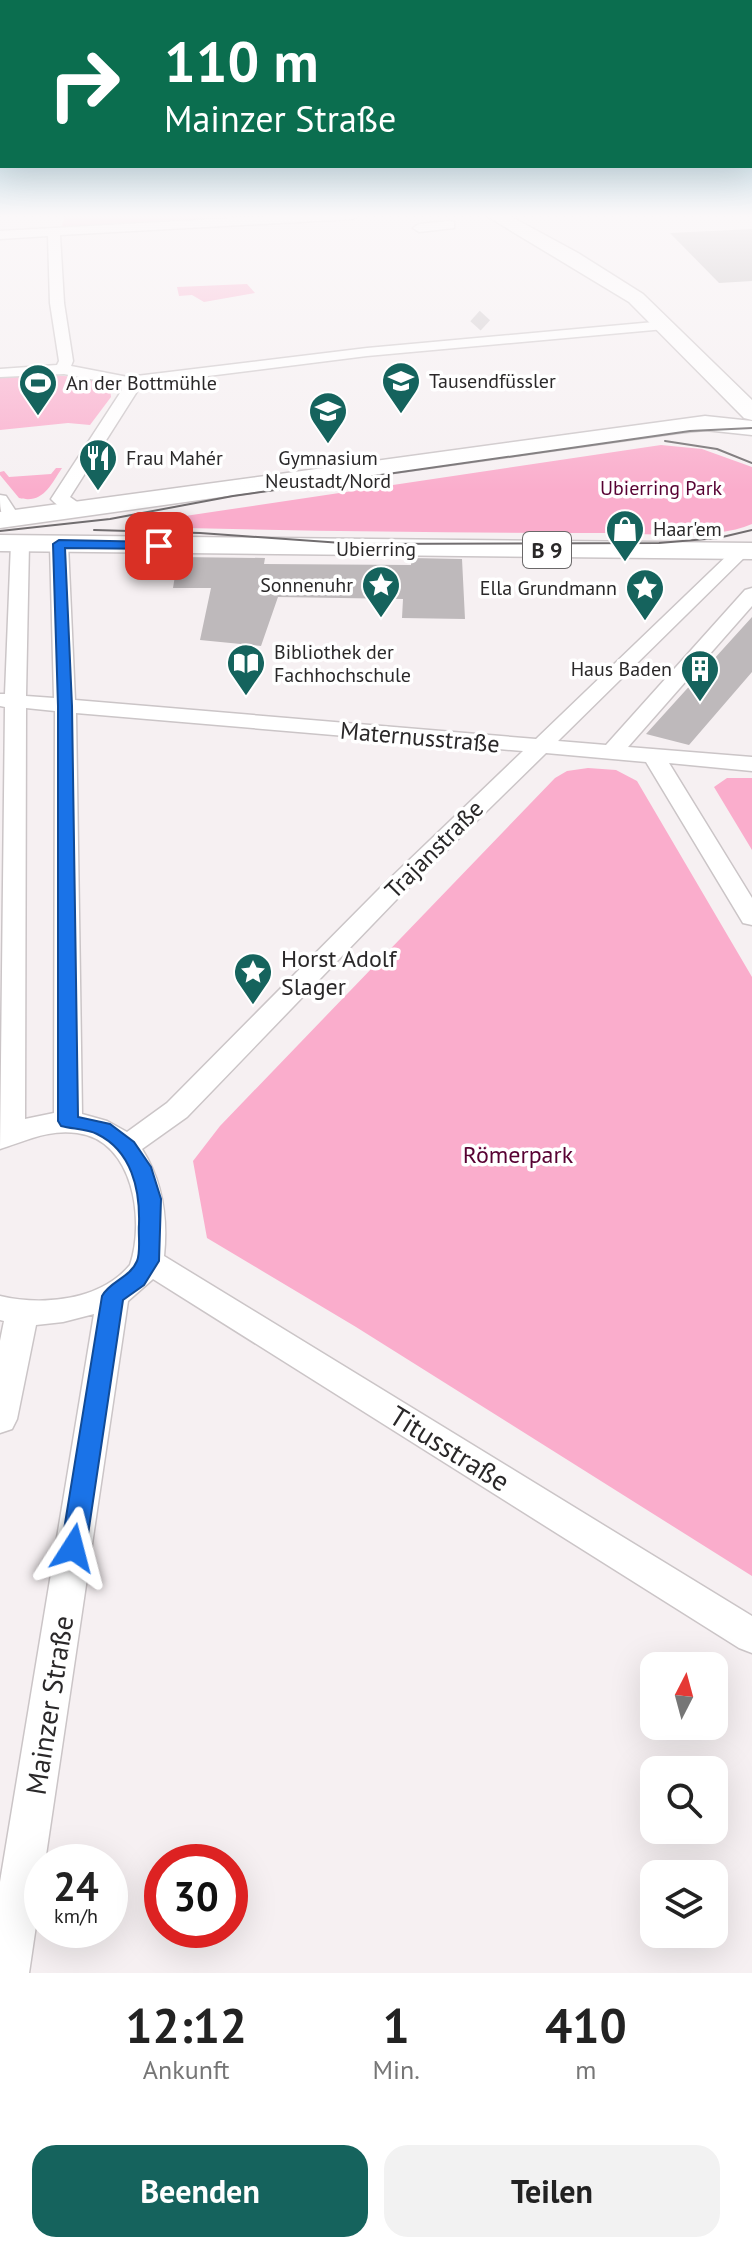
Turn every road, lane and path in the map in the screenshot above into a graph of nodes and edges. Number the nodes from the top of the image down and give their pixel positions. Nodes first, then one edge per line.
1 (58, 307) edge
2 (652, 307) edge
3 (661, 307) edge
4 (669, 318) junction
5 (486, 326) tunnel mouth
6 (693, 338) junction
7 (504, 341) junction
8 (716, 345) dead end
9 (62, 370) junction
10 (0, 373) edge
11 (127, 382) junction
12 (748, 406) edge
13 (705, 423) junction
14 (752, 428) edge
15 (78, 509) junction
16 (12, 523) edge
17 (59, 544) junction
18 (747, 551) edge
19 (752, 594) edge
20 (8, 694) edge
21 (72, 704) junction
22 (540, 748) junction
23 (611, 753) junction
24 (653, 755) junction
25 (752, 764) edge
26 (752, 918) edge
27 (68, 1121) junction
28 (6, 1135) edge
29 (126, 1147) junction
30 (148, 1261) junction
31 (113, 1296) junction
32 (11, 1311) edge
33 (0, 1419) edge
34 (752, 1636) edge
35 (7, 1973) edge

1 - 9 street
2 - 4 main road
3 - 4 main road
4 - 6 main road
4 - 7 street
5 - 7 street
6 - 8 main road
6 - 12 main road
7 - 11 street
9 - 10 street
9 - 11 street
11 - 15 street
12 - 13 main road
13 - 14 main road
13 - 15 main road
15 - 16 main road
16 - 17 main road, Ubierring / B 9
16 - 20 street
17 - 18 main road, Ubierring / B 9
17 - 21 street
18 - 22 street, Trajanstraße
19 - 23 street
20 - 21 street, Maternusstraße
20 - 28 street
21 - 22 street, Maternusstraße
21 - 27 street
22 - 23 street, Maternusstraße
22 - 29 street, Trajanstraße
23 - 24 street, Maternusstraße
24 - 25 street, Maternusstraße
24 - 26 street
27 - 28 street
27 - 29 street
29 - 30 street
30 - 31 street
30 - 34 street, Titusstraße
31 - 32 street
31 - 35 street, Mainzer Straße
32 - 33 street

